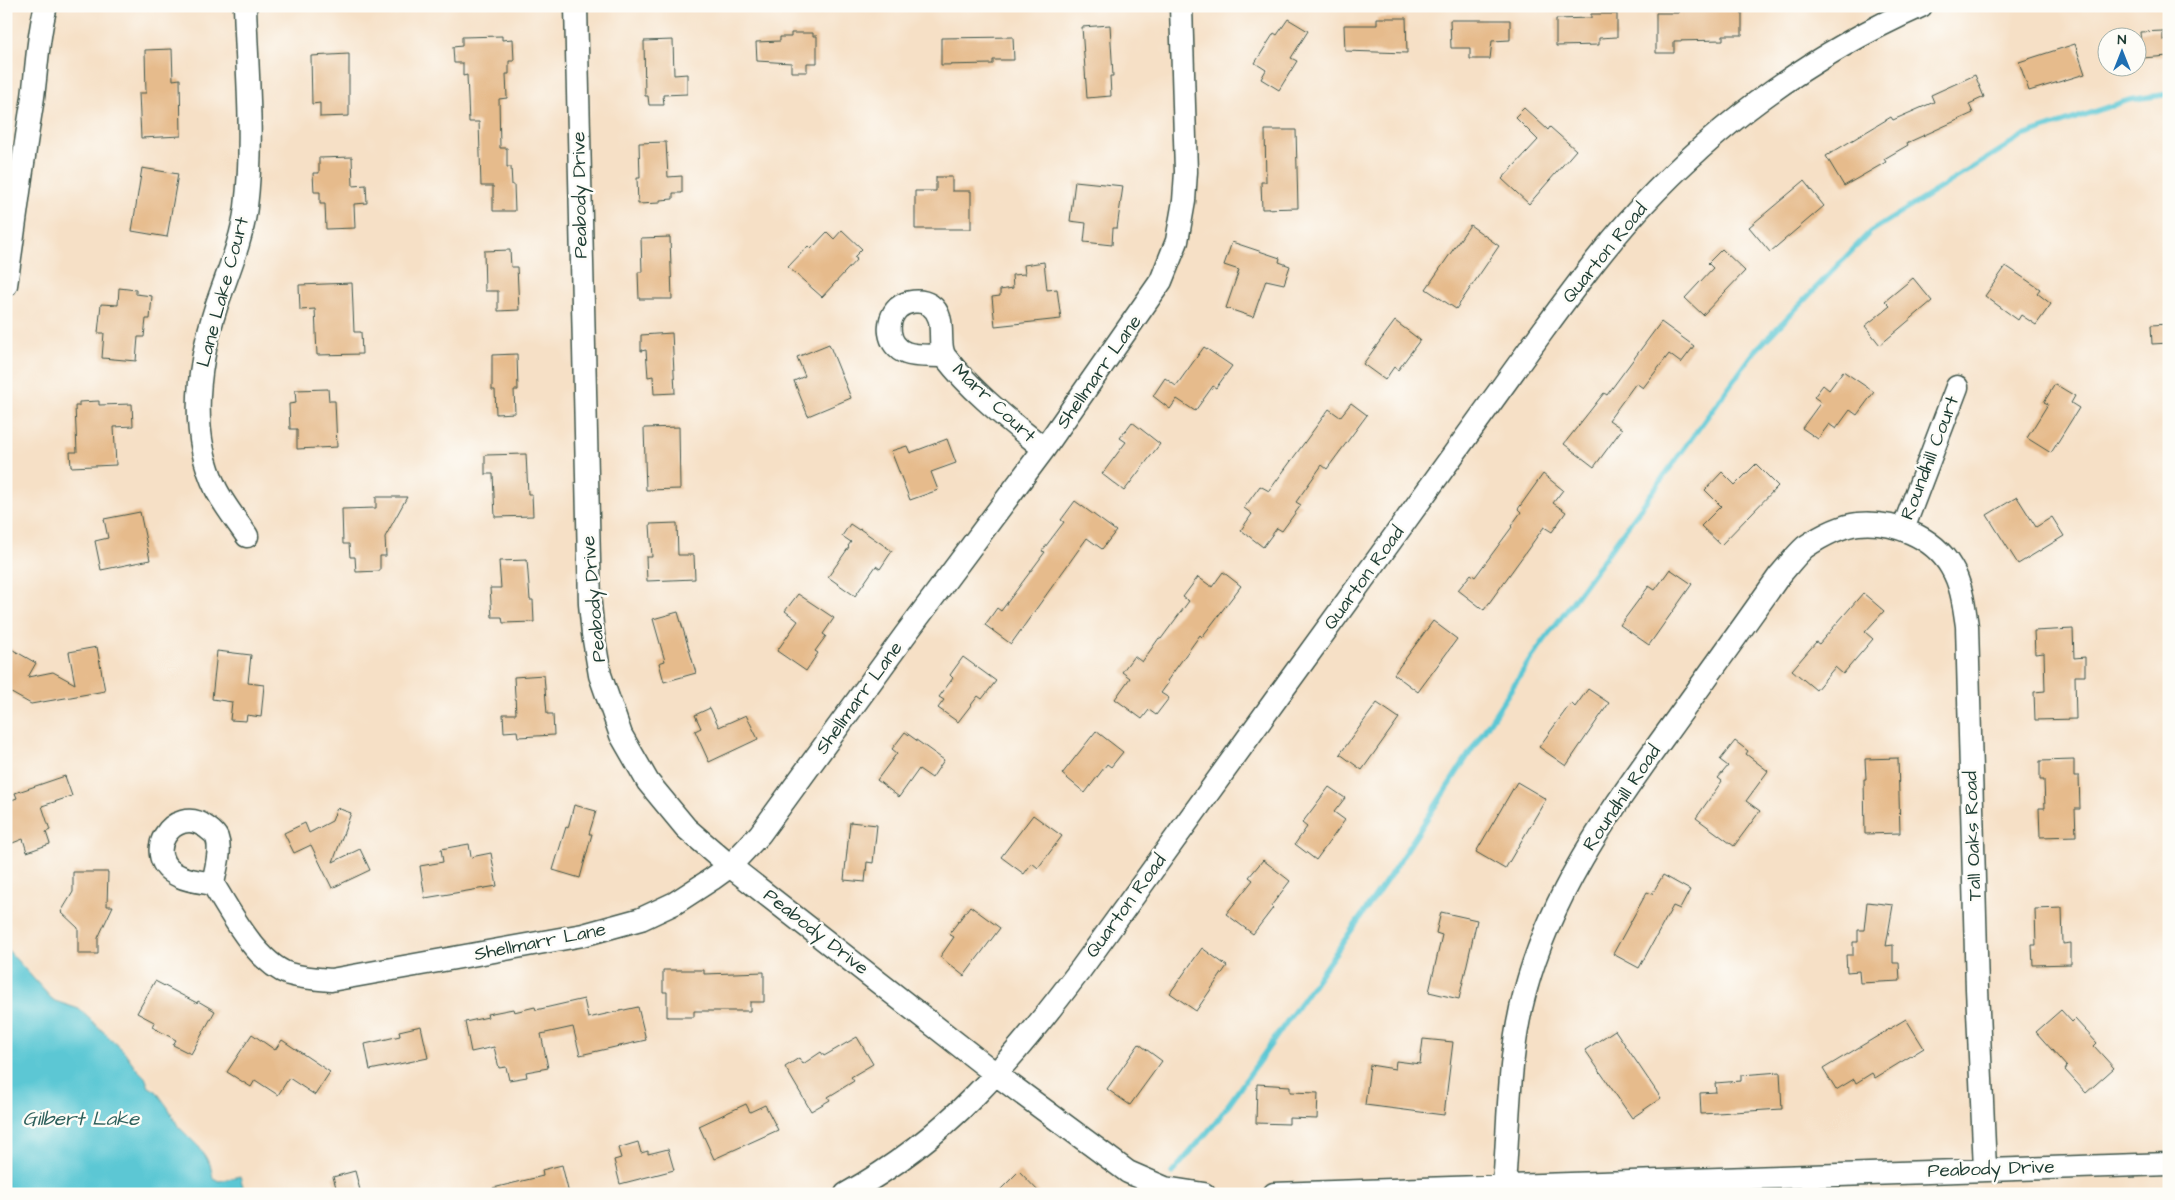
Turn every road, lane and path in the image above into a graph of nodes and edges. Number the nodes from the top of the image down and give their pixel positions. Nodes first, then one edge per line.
1 (46, 6) edge
2 (245, 6) edge
3 (576, 6) edge
4 (1182, 6) edge
5 (1921, 6) edge
6 (1878, 14) edge
7 (6, 285) edge
8 (944, 356) dead end
9 (1957, 387) dead end
10 (1044, 449) junction
11 (1903, 529) junction
12 (248, 536) dead end
13 (730, 866) junction
14 (213, 884) dead end
15 (997, 1075) junction
16 (2169, 1164) edge
17 (1985, 1169) junction
18 (1504, 1186) junction
19 (846, 1194) edge
20 (1204, 1194) edge
21 (1274, 1194) edge

1 - 7 street
2 - 12 street, Lane Lake Court
3 - 13 street, Peabody Drive
4 - 10 street, Shellmarr Lane
5 - 6 street, Quarton Road
6 - 15 street, Quarton Road
8 - 10 street, Marr Court
9 - 11 street, Roundhill Court
10 - 13 street, Shellmarr Lane
11 - 17 street, Tall Oaks Road
11 - 18 street, Roundhill Road
13 - 14 street, Shellmarr Lane
13 - 15 street, Peabody Drive
15 - 19 street, Quarton Road
15 - 20 street, Peabody Drive
16 - 17 street, Peabody Drive
17 - 18 street, Peabody Drive
18 - 21 street, Peabody Drive

